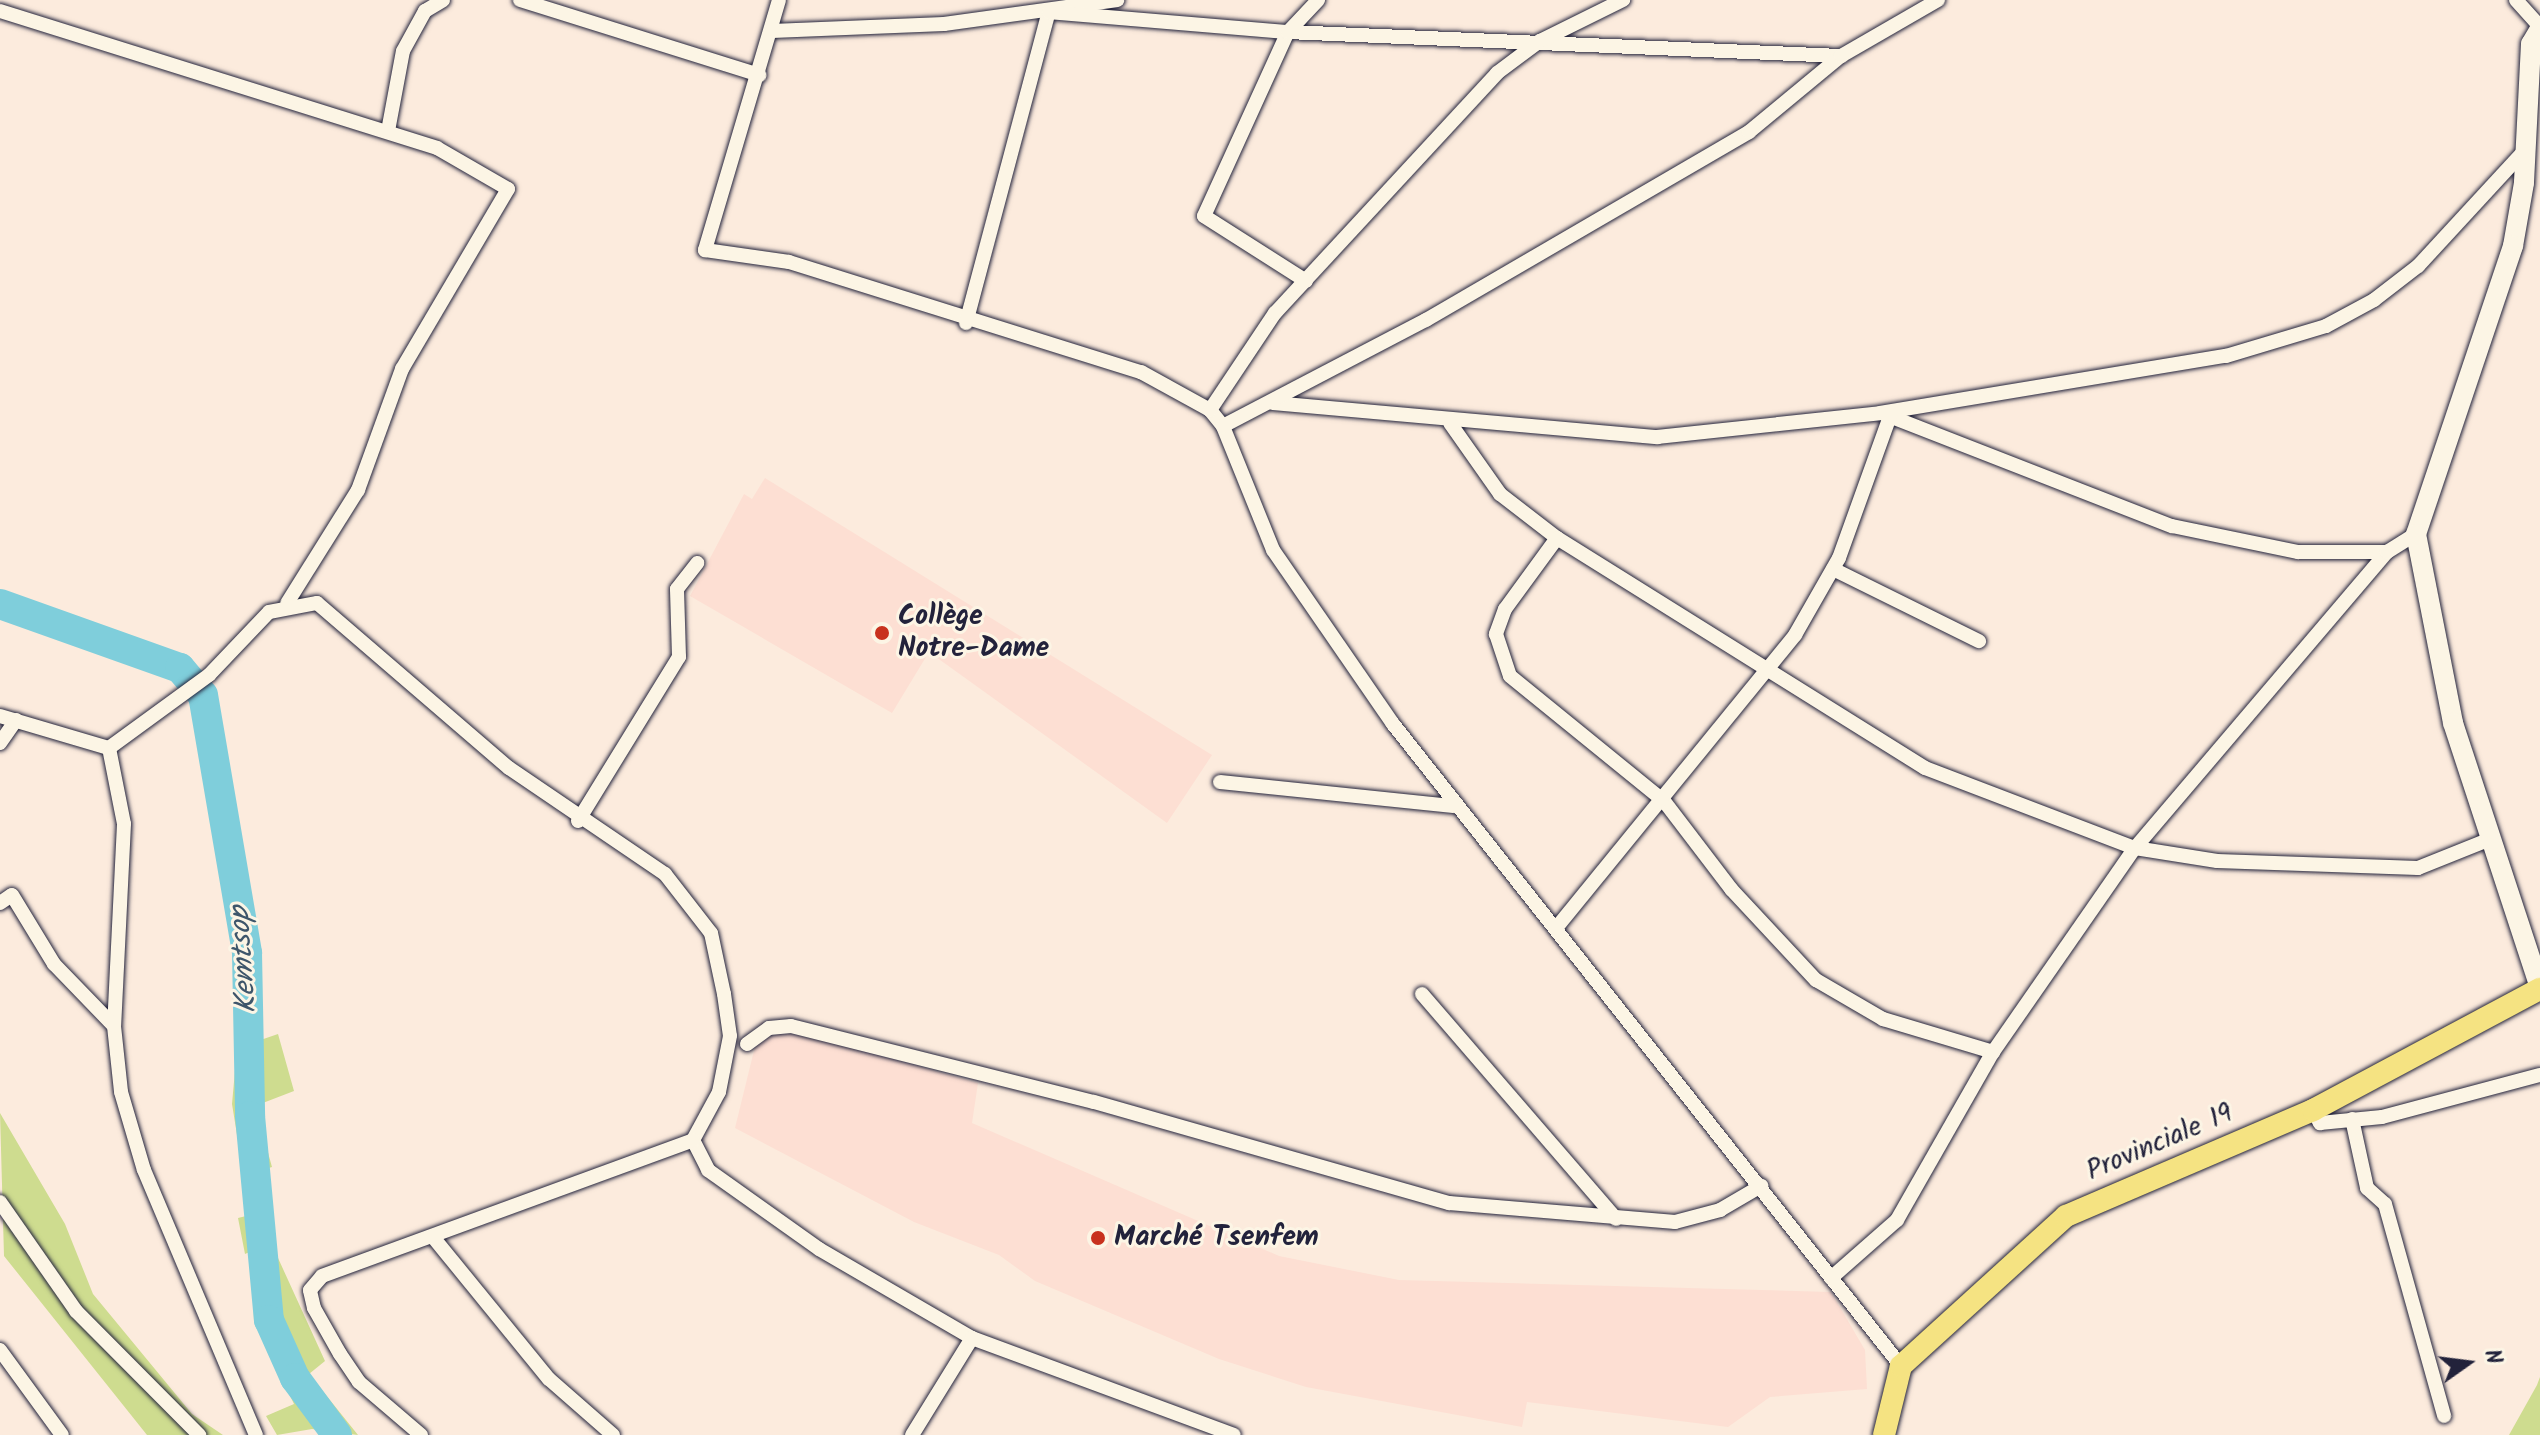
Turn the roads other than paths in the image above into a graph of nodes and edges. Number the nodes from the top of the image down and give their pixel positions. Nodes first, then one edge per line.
1 (443, 0) edge
2 (520, 0) edge
3 (779, 0) edge
4 (1117, 0) edge
5 (1318, 0) edge
6 (1623, 0) edge
7 (1938, 0) edge
8 (2516, 0) edge
9 (0, 11) edge
10 (1049, 12) junction
11 (2540, 28) edge
12 (772, 31) junction
13 (1288, 32) junction
14 (1540, 41) junction
15 (1841, 56) junction
16 (760, 75) junction
17 (388, 131) junction
18 (2526, 148) junction
19 (1306, 281) junction
20 (966, 323) junction
21 (1272, 403) junction
22 (1210, 410) junction
23 (1885, 414) junction
24 (1450, 423) junction
25 (1223, 426) junction
26 (2416, 534) junction
27 (1557, 538) junction
28 (2387, 552) junction
29 (697, 563) dead end
30 (1833, 569) junction
31 (287, 603) junction
32 (1979, 641) dead end
33 (1771, 668) junction
34 (0, 716) edge
35 (16, 720) junction
36 (0, 743) edge
37 (109, 748) junction
38 (1220, 782) dead end
39 (1664, 801) junction
40 (1454, 806) junction
41 (578, 821) junction
42 (2490, 839) junction
43 (2135, 848) junction
44 (0, 903) edge
45 (1557, 927) junction
46 (2540, 989) edge
47 (1422, 994) dead end
48 (114, 1026) junction
49 (747, 1044) dead end
50 (1993, 1052) junction
51 (2540, 1075) edge
52 (2313, 1110) junction
53 (2352, 1119) junction
54 (693, 1140) junction
55 (1761, 1186) junction
56 (0, 1202) edge
57 (1616, 1219) junction
58 (433, 1237) junction
59 (1831, 1278) junction
60 (972, 1338) junction
61 (0, 1350) edge
62 (1901, 1366) junction
63 (2444, 1416) dead end
64 (62, 1435) edge
65 (199, 1435) edge
66 (256, 1435) edge
67 (421, 1435) edge
68 (613, 1435) edge
69 (912, 1435) edge
70 (1234, 1435) edge
71 (1884, 1435) edge

1 - 17 street
2 - 16 street
3 - 12 street
4 - 10 street
5 - 13 street
6 - 14 street
7 - 15 street
8 - 11 street
9 - 17 street
10 - 12 street
10 - 13 street
10 - 20 street
11 - 18 street
12 - 16 street
13 - 14 street
13 - 19 street
14 - 15 street
14 - 19 street
15 - 21 street
16 - 20 street
17 - 31 street
18 - 23 street
18 - 26 street
19 - 22 street
20 - 22 street
21 - 24 street
21 - 25 street
22 - 25 street
23 - 24 street
23 - 28 street
23 - 30 street
24 - 27 street
25 - 40 street
26 - 28 street
26 - 42 street
27 - 33 street
27 - 39 street
28 - 43 street
29 - 41 street
30 - 32 street
30 - 33 street
31 - 37 street
31 - 41 street
33 - 39 street
33 - 43 street
34 - 35 street
35 - 36 street
35 - 37 street
37 - 48 street
38 - 40 street
39 - 45 street
39 - 50 street
40 - 45 street
41 - 54 street
42 - 43 street
42 - 46 street
43 - 50 street
44 - 48 street
45 - 55 street
46 - 52 main road, Provinciale 19
47 - 57 street
48 - 66 street
49 - 57 street
50 - 59 street
51 - 53 street
52 - 53 street
52 - 62 main road, Provinciale 19
53 - 63 street
54 - 58 street
54 - 60 street
55 - 57 street
55 - 59 street
56 - 65 street
58 - 67 street
58 - 68 street
59 - 62 street
60 - 69 street
60 - 70 street
61 - 64 street
62 - 71 main road

